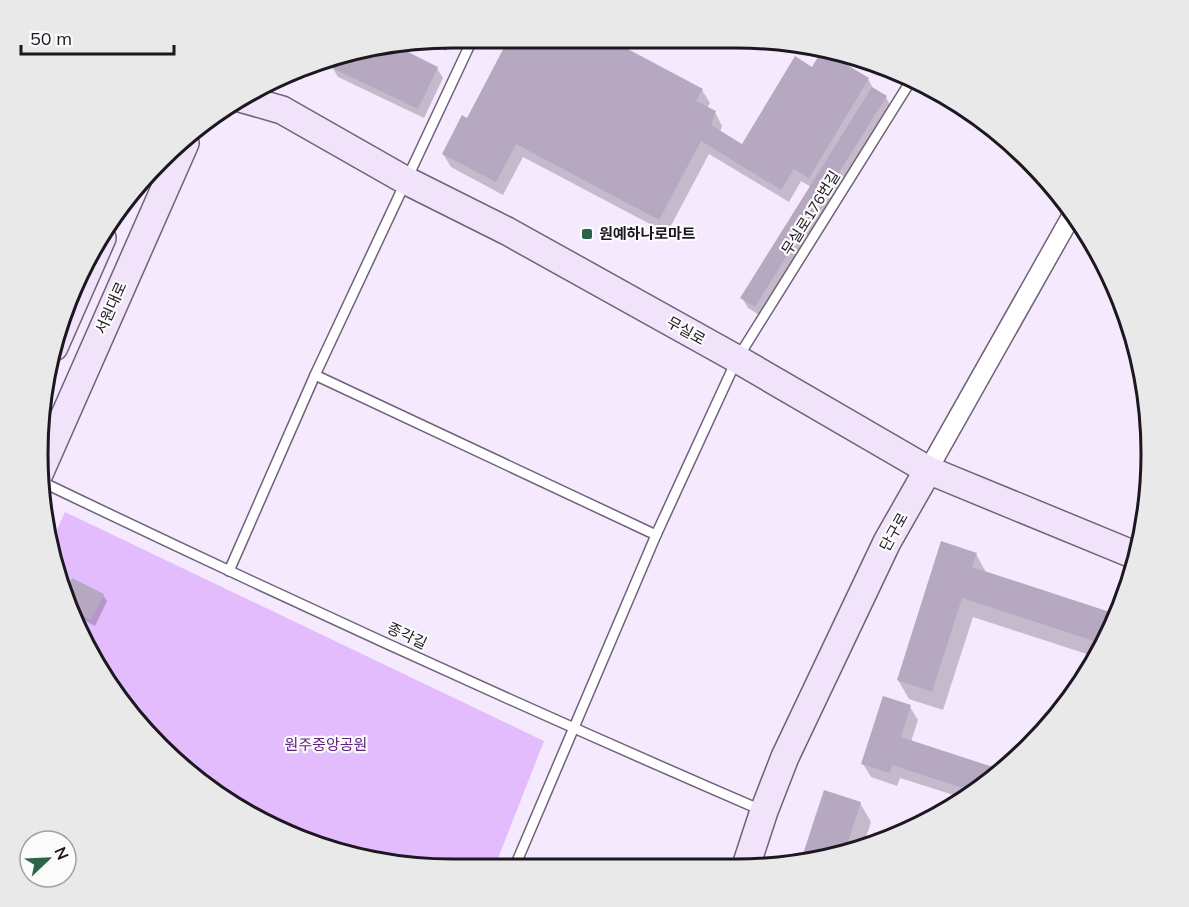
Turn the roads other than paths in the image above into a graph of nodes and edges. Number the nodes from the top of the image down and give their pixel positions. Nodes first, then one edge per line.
1 (468, 48) edge
2 (907, 86) edge
3 (252, 101) edge
4 (178, 156) edge
5 (405, 180) junction
6 (1068, 222) edge
7 (737, 360) junction
8 (315, 375) junction
9 (48, 453) edge
10 (928, 470) junction
11 (49, 485) edge
12 (656, 535) junction
13 (1128, 552) edge
14 (229, 571) junction
15 (572, 729) junction
16 (764, 811) junction
17 (518, 859) edge
18 (748, 859) edge

1 - 5 lane
2 - 7 lane, 무실로176번길
3 - 5 street, 무실로
4 - 9 street, 서원대로
5 - 7 street, 무실로
5 - 8 lane
6 - 10 street, 단구로
7 - 10 street, 무실로
7 - 12 lane
8 - 12 lane
8 - 14 lane
10 - 13 street, 무실로
10 - 16 street, 단구로
11 - 14 lane, 종각길
12 - 15 lane
14 - 15 lane, 종각길
15 - 16 lane, 종각길
15 - 17 lane
16 - 18 street, 단구로

